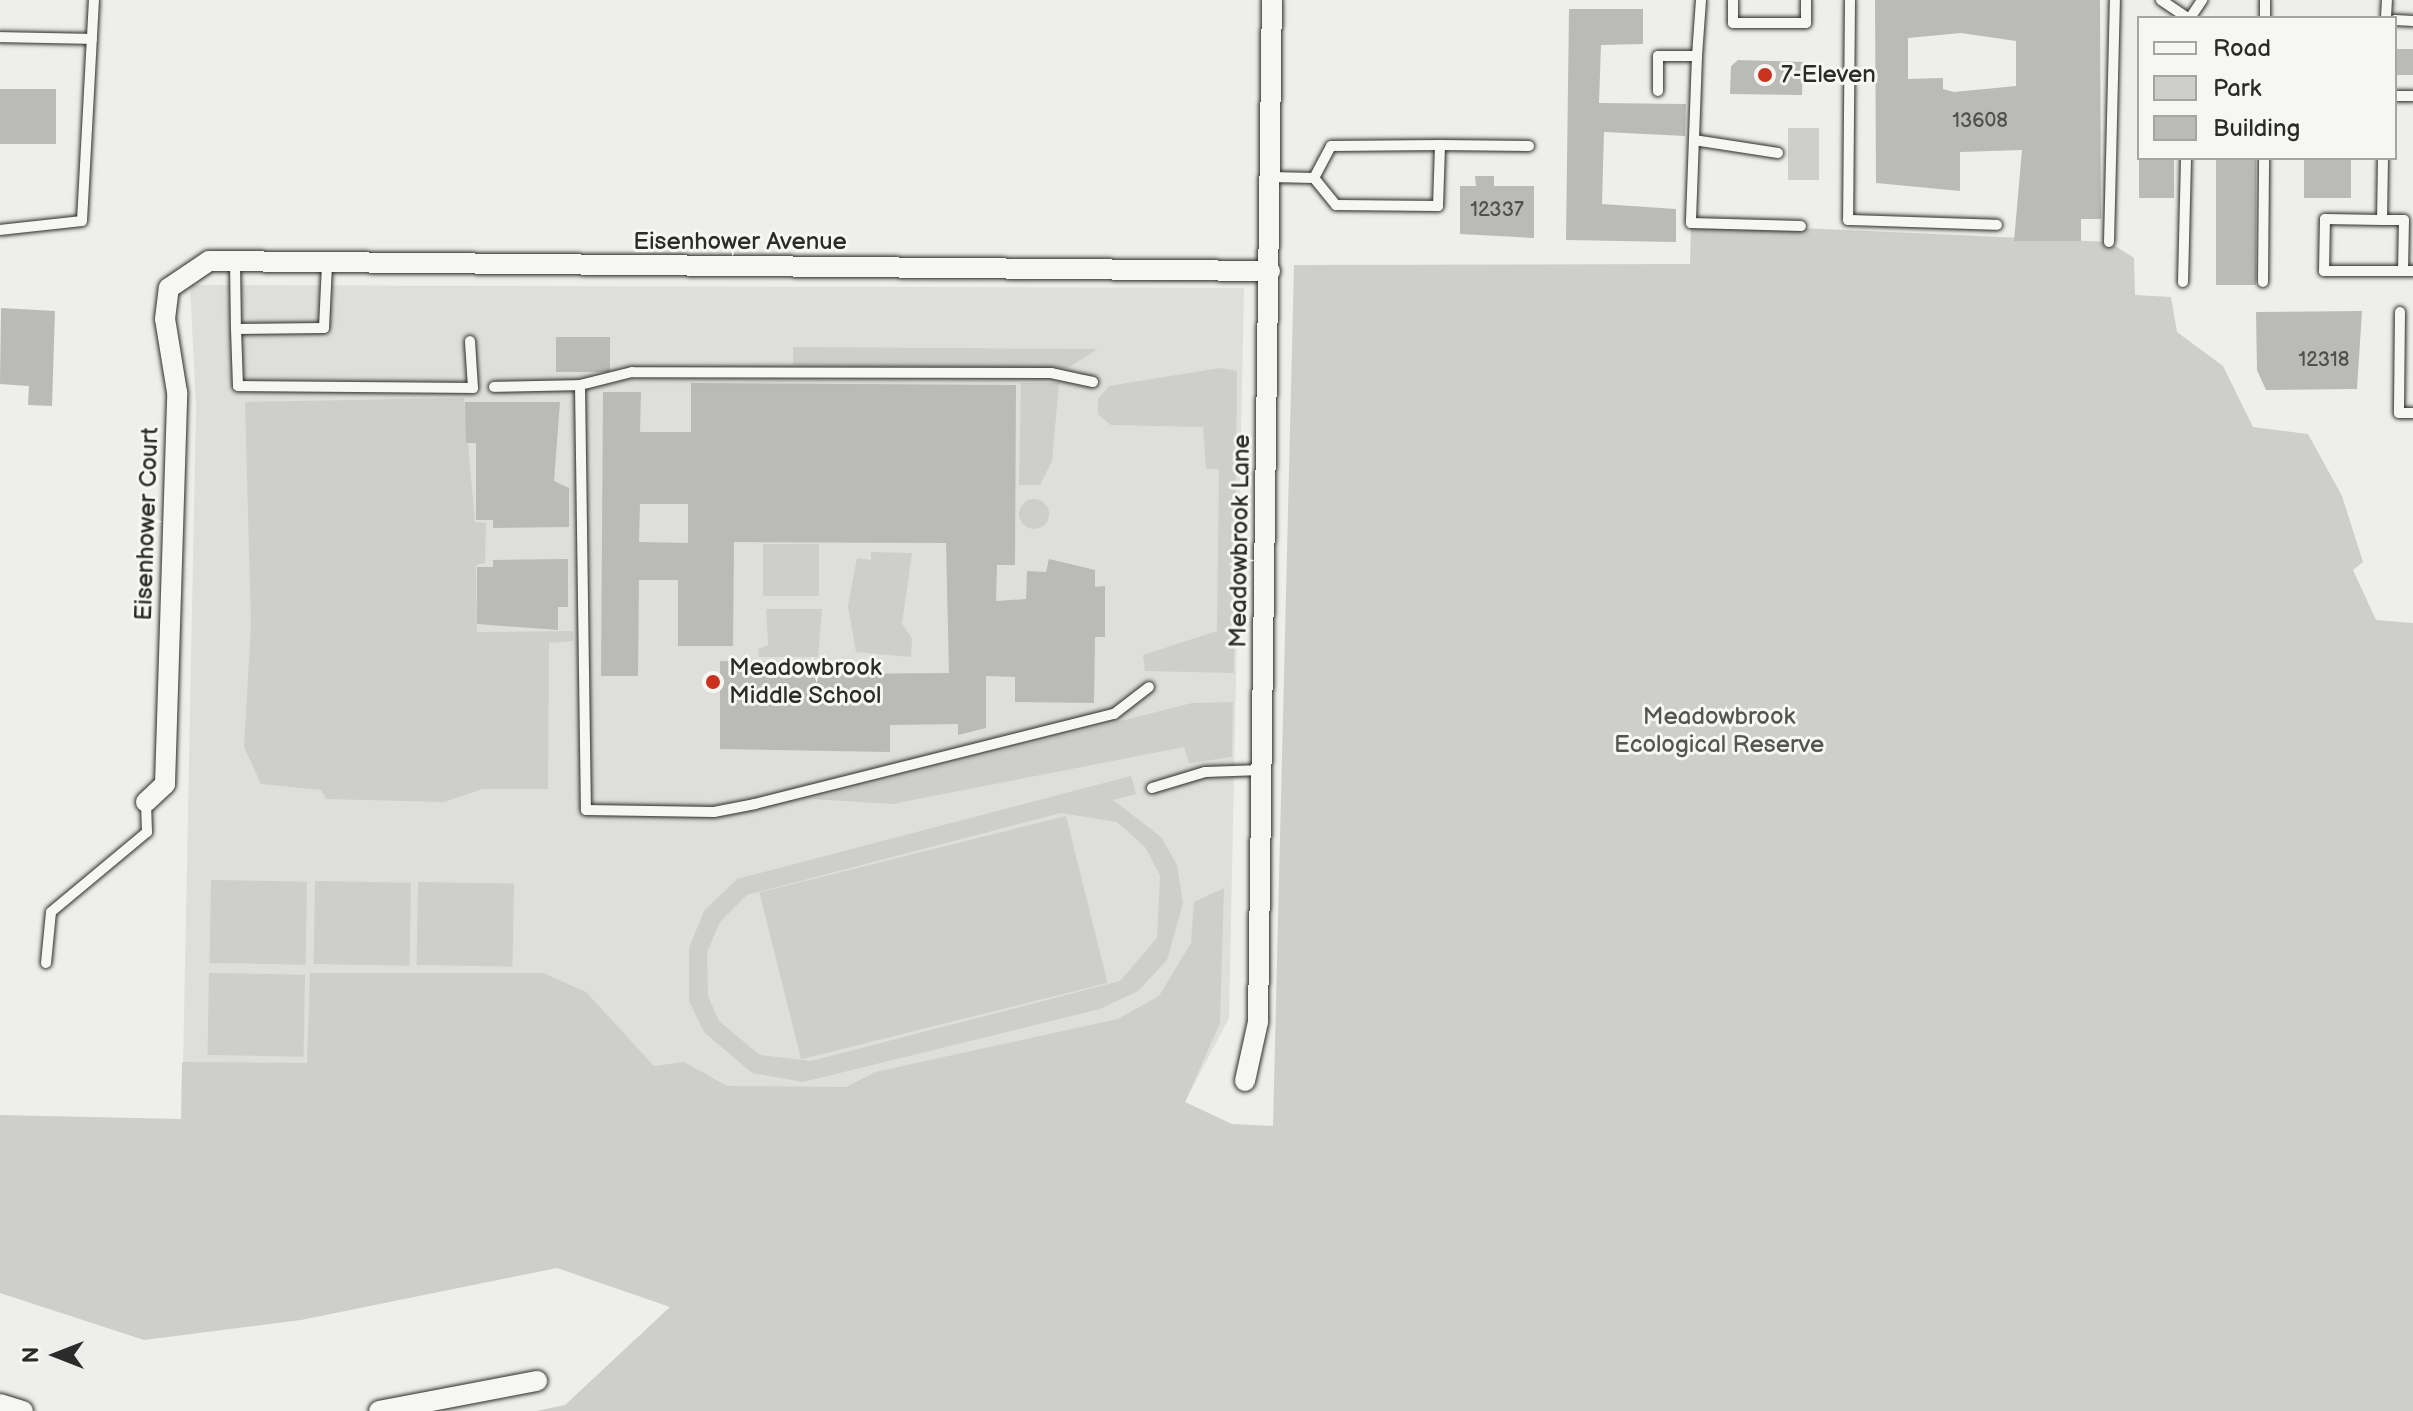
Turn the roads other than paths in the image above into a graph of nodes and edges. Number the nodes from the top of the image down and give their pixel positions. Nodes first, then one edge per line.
1 (94, 0) edge
2 (1272, 0) edge
3 (1701, 0) edge
4 (1733, 0) edge
5 (1806, 0) edge
6 (1850, 0) edge
7 (2115, 0) edge
8 (2161, 0) edge
9 (2186, 16) edge
10 (0, 37) edge
11 (92, 39) junction
12 (1697, 56) junction
13 (1658, 91) dead end
14 (1694, 140) junction
15 (1440, 145) junction
16 (1529, 146) dead end
17 (1778, 153) dead end
18 (2186, 160) edge
19 (2264, 160) edge
20 (2383, 160) edge
21 (1271, 177) junction
22 (1314, 178) junction
23 (2382, 220) junction
24 (1997, 225) dead end
25 (1801, 226) dead end
26 (0, 230) edge
27 (2109, 242) dead end
28 (209, 261) joint
29 (235, 261) junction
30 (327, 264) junction
31 (1270, 271) junction
32 (2408, 271) edge
33 (2183, 282) dead end
34 (2263, 282) dead end
35 (2400, 312) dead end
36 (236, 329) junction
37 (470, 341) dead end
38 (1093, 382) dead end
39 (580, 385) junction
40 (494, 387) dead end
41 (2413, 413) edge
42 (1149, 687) dead end
43 (1262, 770) junction
44 (1152, 788) dead end
45 (146, 802) joint
46 (46, 963) dead end
47 (1245, 1081) dead end
48 (537, 1381) dead end
49 (0, 1404) edge
50 (406, 1408) edge
51 (23, 1411) edge
52 (379, 1411) edge

1 - 11 lane
2 - 21 street, Meadowbrook Lane
3 - 12 lane
4 - 5 lane
6 - 24 lane
7 - 27 lane
8 - 9 lane
10 - 11 lane
11 - 26 lane
12 - 13 lane
12 - 14 lane
14 - 17 lane
14 - 25 lane
15 - 16 lane
15 - 22 lane
15 - 22 lane
18 - 33 lane
19 - 34 lane
20 - 23 lane
21 - 22 lane
21 - 31 street, Meadowbrook Lane
23 - 32 lane
23 - 32 lane
28 - 29 street, Eisenhower Avenue
28 - 45 street, Eisenhower Court
29 - 30 street, Eisenhower Avenue
29 - 36 lane
30 - 31 street, Eisenhower Avenue
30 - 36 lane
31 - 43 street, Meadowbrook Lane
35 - 41 lane
36 - 37 lane
38 - 39 lane
39 - 40 lane
39 - 42 lane
43 - 44 lane
43 - 47 street, Meadowbrook Lane
45 - 46 lane
48 - 50 street
49 - 51 street
50 - 52 street

